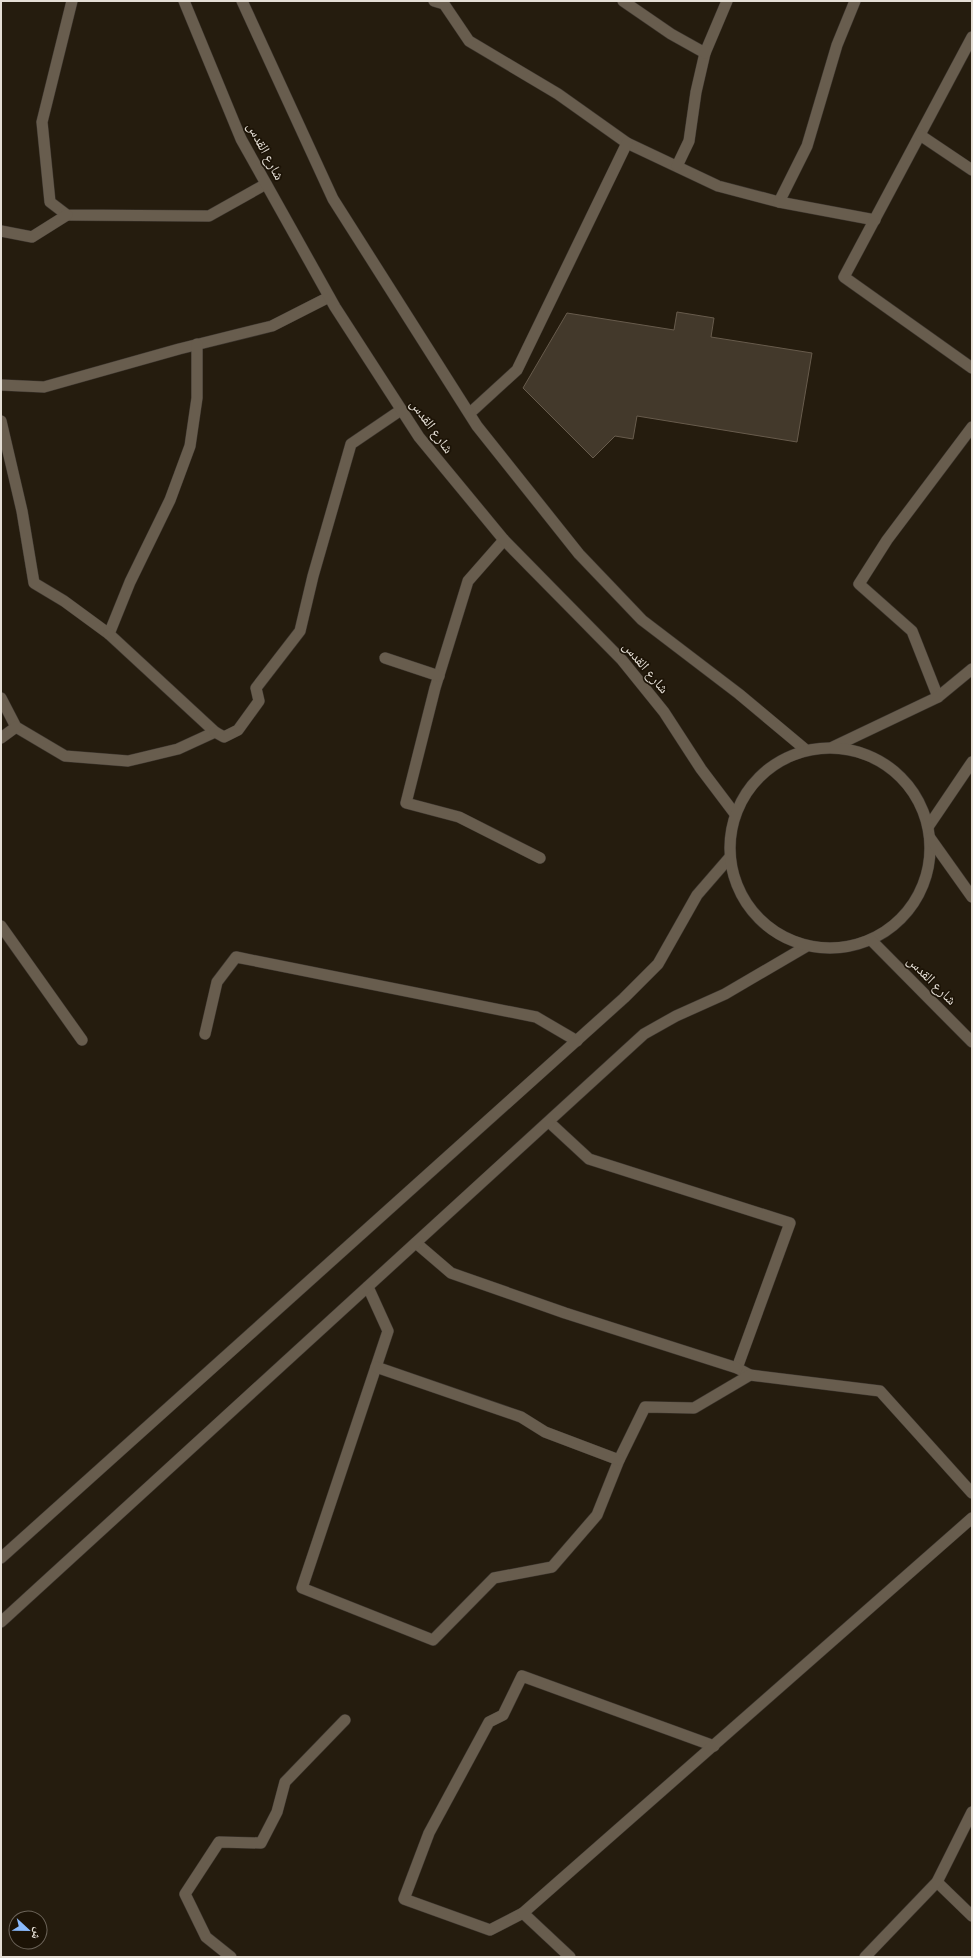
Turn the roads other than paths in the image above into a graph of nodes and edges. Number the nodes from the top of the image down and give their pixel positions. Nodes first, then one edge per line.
1 (72, 1) edge
2 (184, 1) edge
3 (242, 1) edge
4 (434, 1) edge
5 (623, 1) edge
6 (727, 1) edge
7 (855, 1) edge
8 (972, 36) edge
9 (705, 53) junction
10 (920, 135) junction
11 (627, 143) junction
12 (677, 166) junction
13 (972, 170) edge
14 (266, 184) junction
15 (779, 202) junction
16 (67, 214) junction
17 (875, 220) junction
18 (1, 231) edge
19 (329, 297) junction
20 (197, 344) junction
21 (972, 368) edge
22 (1, 385) edge
23 (401, 410) junction
24 (470, 413) junction
25 (1, 422) edge
26 (972, 427) edge
27 (2, 433) edge
28 (504, 540) junction
29 (109, 634) junction
30 (386, 658) dead end
31 (972, 669) edge
32 (439, 676) junction
33 (938, 696) junction
34 (1, 698) edge
35 (16, 726) junction
36 (215, 732) junction
37 (1, 738) edge
38 (832, 747) junction
39 (806, 750) junction
40 (972, 762) edge
41 (735, 814) junction
42 (929, 832) junction
43 (730, 857) junction
44 (540, 858) dead end
45 (972, 897) edge
46 (1, 926) edge
47 (871, 940) junction
48 (808, 946) junction
49 (205, 1034) dead end
50 (82, 1040) dead end
51 (577, 1041) junction
52 (972, 1042) edge
53 (549, 1122) junction
54 (416, 1243) junction
55 (368, 1287) junction
56 (376, 1367) junction
57 (736, 1368) junction
58 (750, 1375) junction
59 (619, 1460) junction
60 (972, 1493) edge
61 (972, 1518) edge
62 (1, 1558) edge
63 (1, 1622) edge
64 (345, 1720) dead end
65 (714, 1746) junction
66 (972, 1812) edge
67 (937, 1882) junction
68 (523, 1913) junction
69 (972, 1916) edge
70 (231, 1957) edge
71 (570, 1957) edge
72 (865, 1957) edge

1 - 16 street
2 - 14 street, شارع القدس
3 - 24 street, شارع القدس
4 - 11 street
5 - 9 street
6 - 9 street
7 - 15 street
8 - 10 street
9 - 12 street
10 - 13 street
10 - 17 street
11 - 12 street
11 - 24 street
12 - 15 street
14 - 16 street
14 - 19 street, شارع القدس
15 - 17 street
16 - 18 street
17 - 21 street
19 - 20 street
19 - 23 street, شارع القدس
20 - 22 street
20 - 29 street
23 - 28 street, شارع القدس
23 - 36 street
24 - 39 street, شارع القدس
25 - 27 street
26 - 33 street
27 - 29 street
28 - 32 street
28 - 41 street, شارع القدس
29 - 36 street
30 - 32 street
31 - 33 street
32 - 44 street
33 - 38 street
34 - 35 street
35 - 36 street
35 - 37 street
38 - 39 street
38 - 42 street
39 - 41 street
40 - 42 street
41 - 43 street
42 - 45 street
42 - 47 street
43 - 48 street
43 - 51 street
46 - 50 street
47 - 48 street
47 - 52 street, شارع القدس
48 - 53 street
49 - 51 street
51 - 62 street
53 - 54 street
53 - 57 street
54 - 55 street
54 - 57 street
55 - 56 street
55 - 63 street
56 - 59 street
56 - 59 street
57 - 58 street
58 - 59 street
58 - 60 street
61 - 65 street
64 - 70 street
65 - 68 street
65 - 68 street
66 - 67 street
67 - 69 street
67 - 72 street
68 - 71 street

